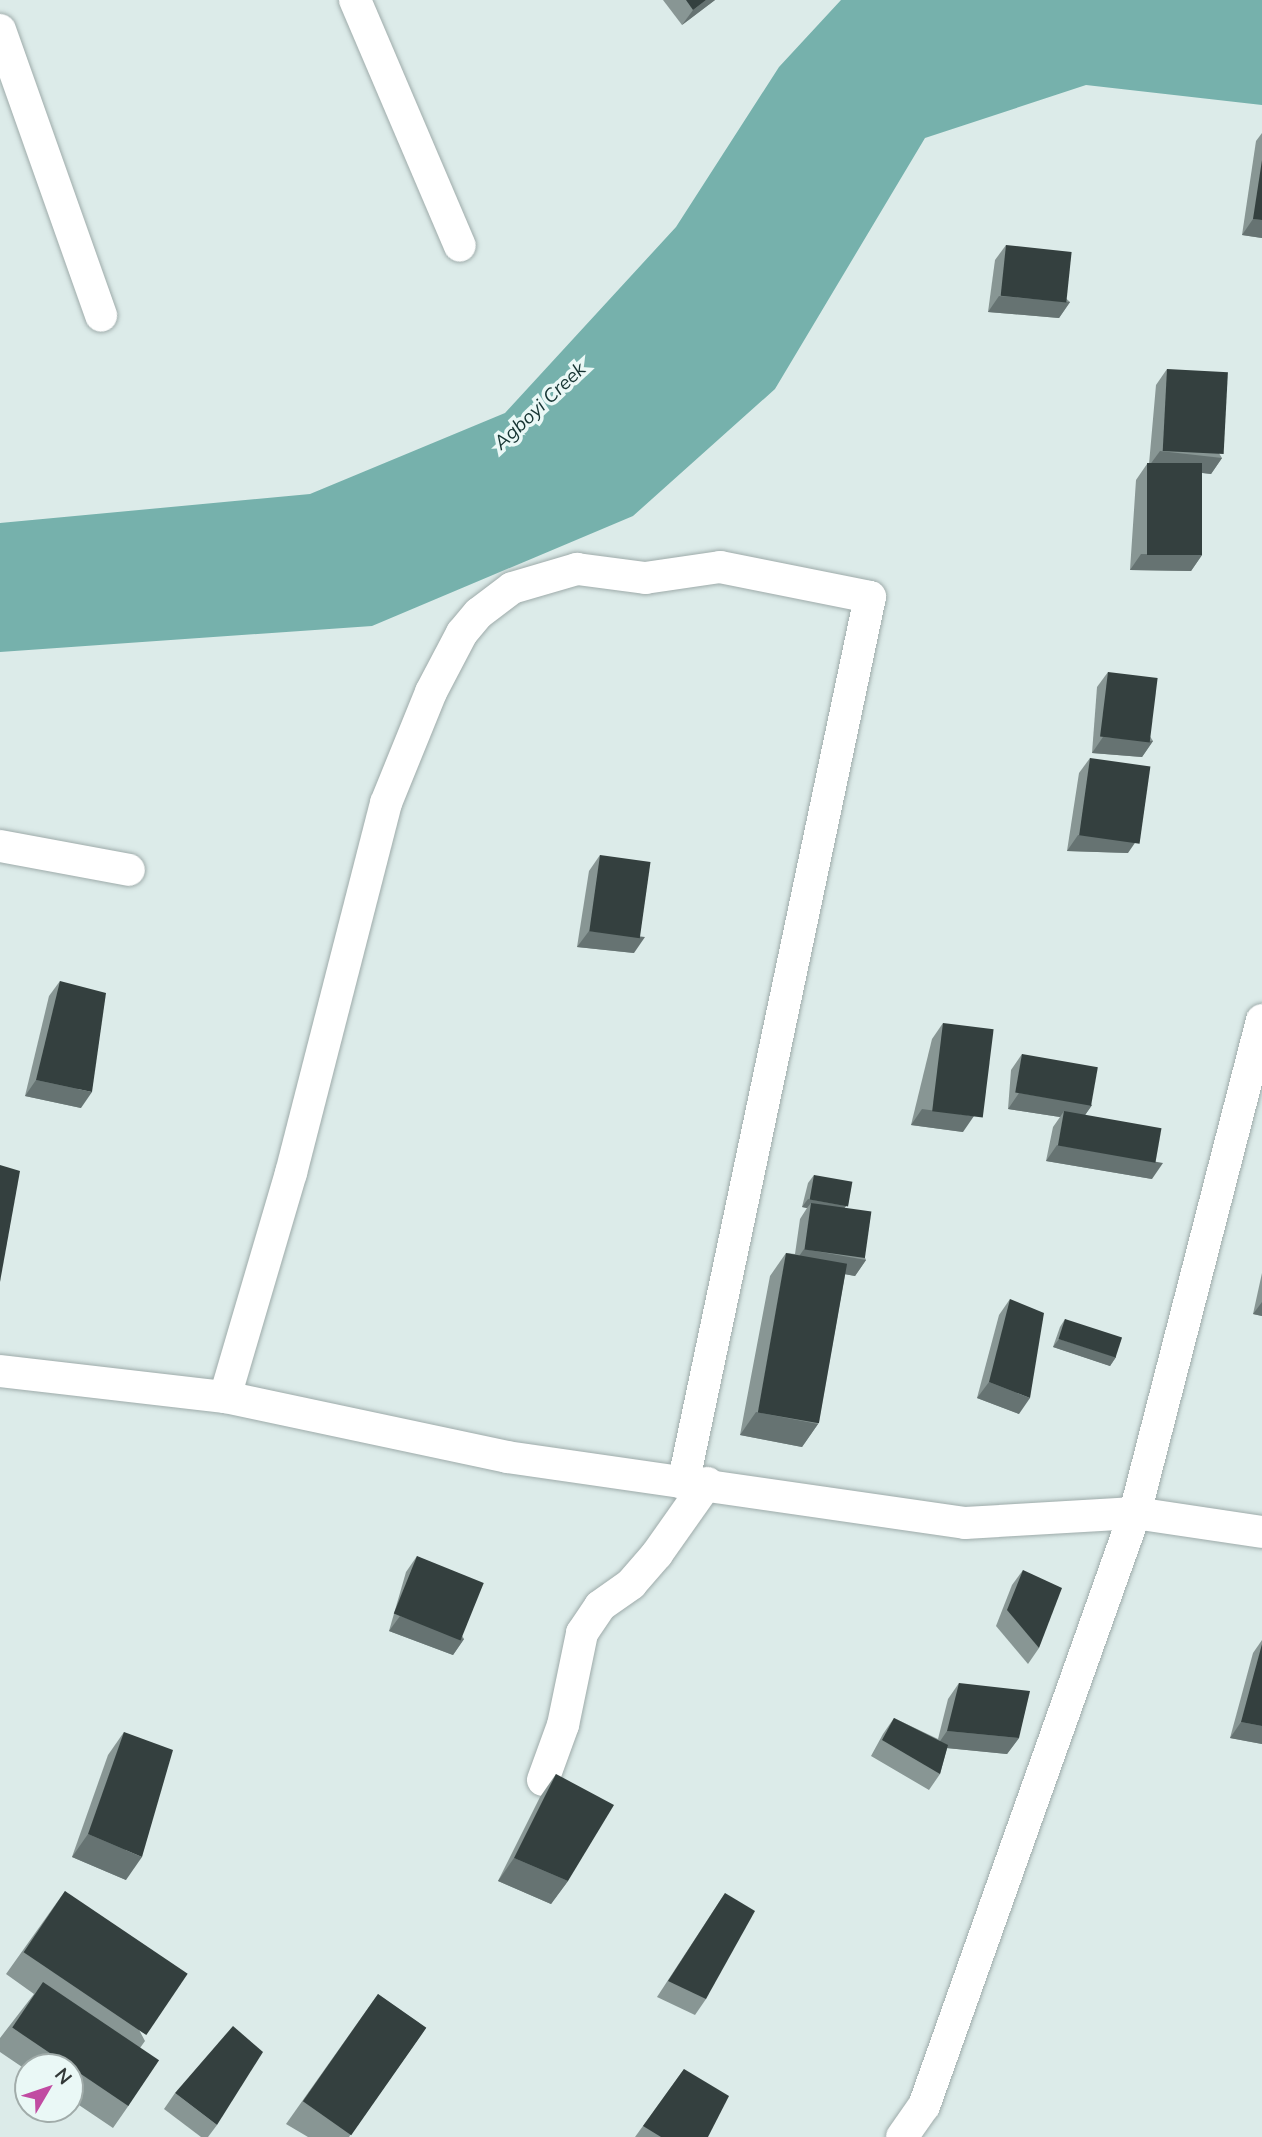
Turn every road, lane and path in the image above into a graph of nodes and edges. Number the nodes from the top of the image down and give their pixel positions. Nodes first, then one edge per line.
1 (355, 0) edge
2 (0, 30) edge
3 (460, 246) dead end
4 (101, 316) dead end
5 (0, 846) edge
6 (129, 870) dead end
7 (1262, 1020) edge
8 (0, 1371) edge
9 (225, 1397) junction
10 (695, 1484) junction
11 (1135, 1513) junction
12 (1262, 1532) edge
13 (543, 1780) dead end
14 (902, 2137) edge

1 - 3 street
2 - 4 street
5 - 6 street
7 - 11 street
8 - 9 street
9 - 10 street
9 - 10 street
10 - 11 street
10 - 13 street
11 - 12 street
11 - 14 street

